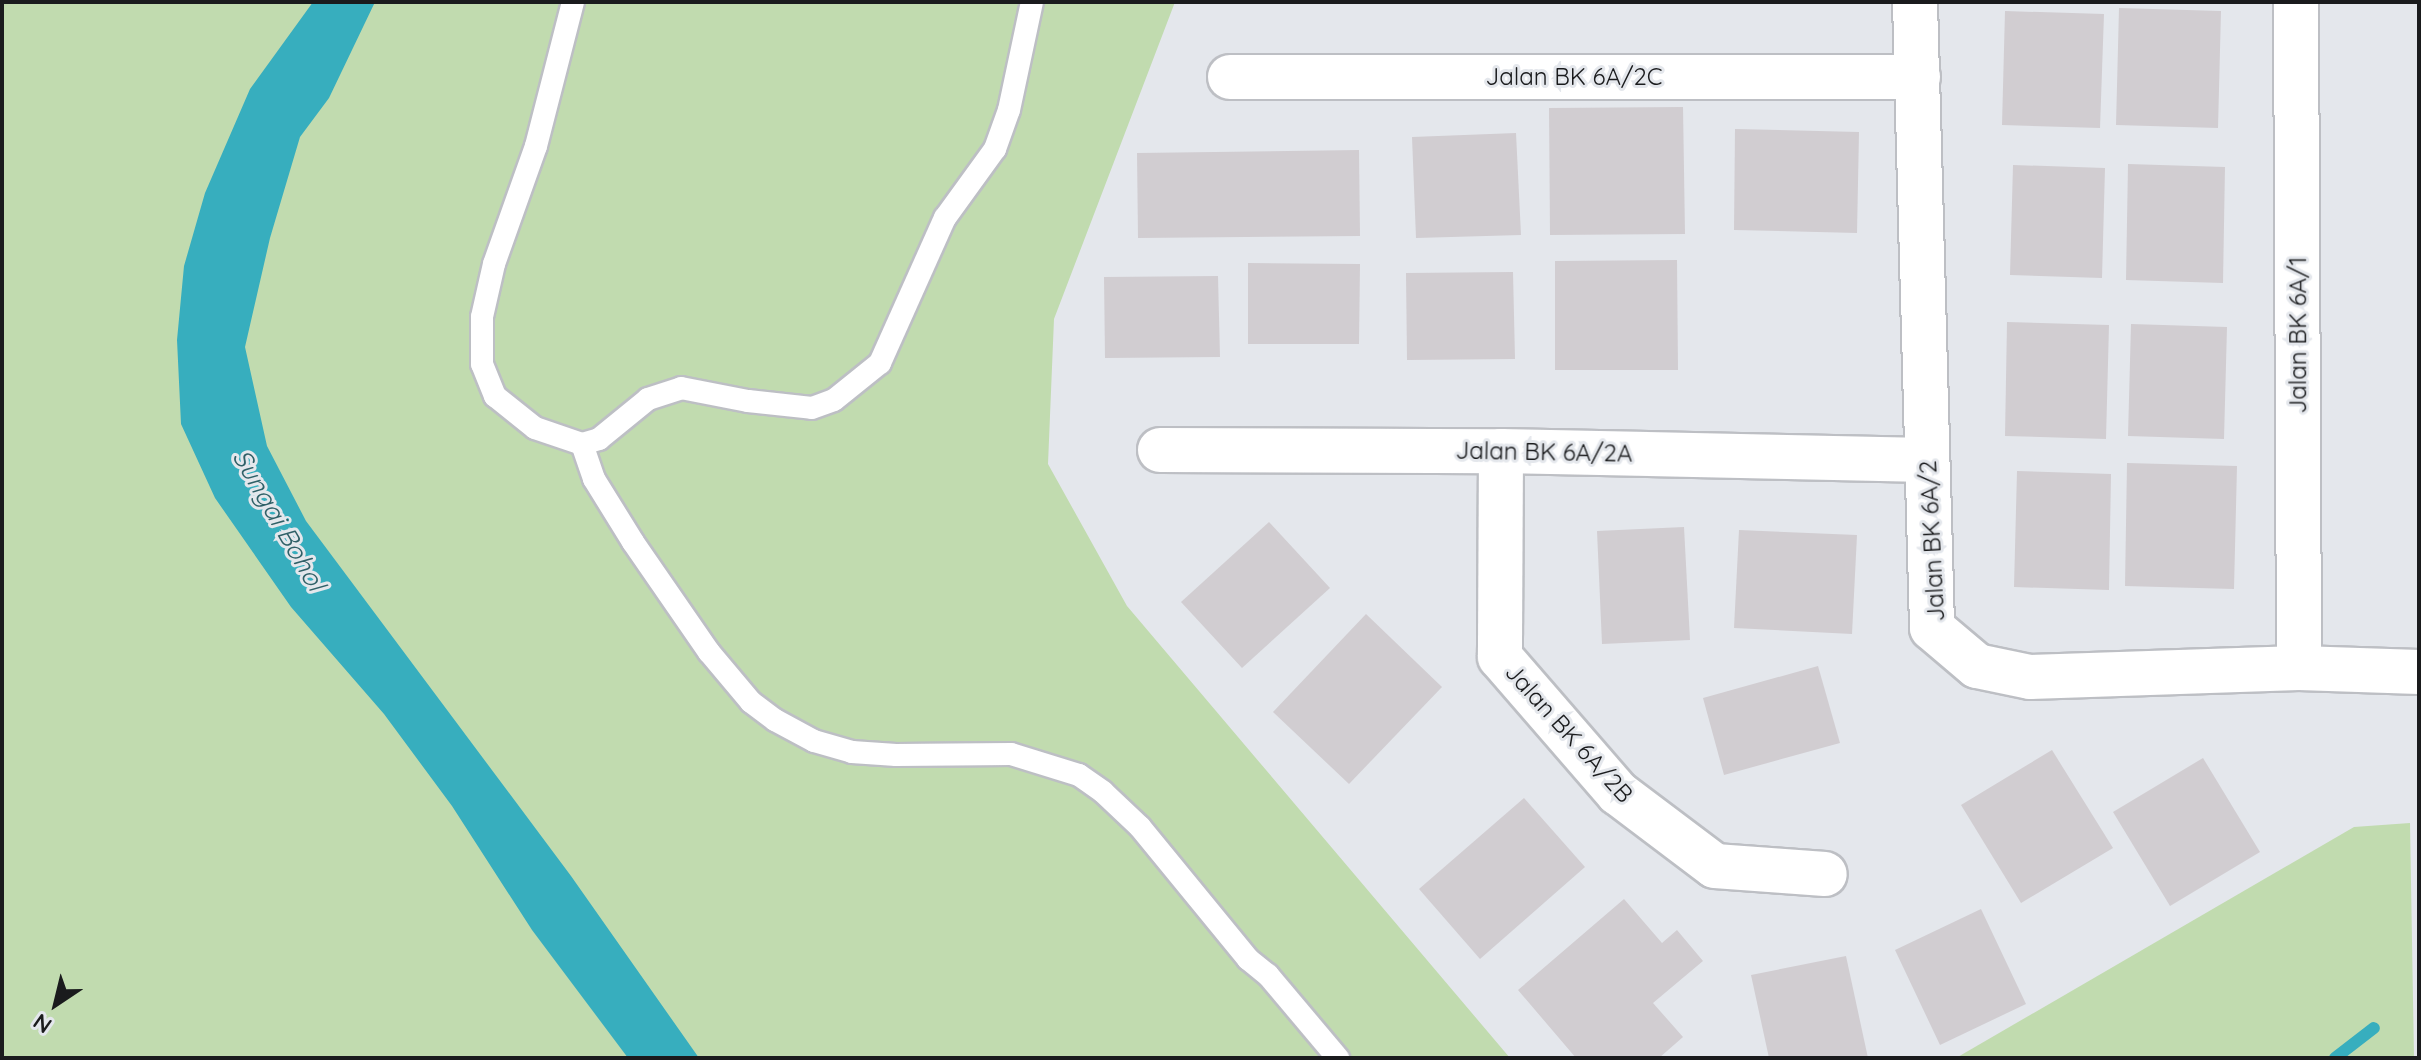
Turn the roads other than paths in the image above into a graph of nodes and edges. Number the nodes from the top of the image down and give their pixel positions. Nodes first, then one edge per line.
1 (573, 2) edge
2 (1032, 2) edge
3 (1915, 2) edge
4 (2296, 2) edge
5 (1230, 77) dead end
6 (1918, 77) junction
7 (582, 444) junction
8 (1160, 450) dead end
9 (1501, 451) junction
10 (1927, 460) junction
11 (2299, 668) junction
12 (2419, 672) edge
13 (1825, 874) dead end
14 (1338, 1058) edge

1 - 7 lane
2 - 7 lane
3 - 6 street, Jalan BK 6A/2
4 - 11 street, Jalan BK 6A/1
5 - 6 street, Jalan BK 6A/2C
6 - 10 street, Jalan BK 6A/2
7 - 14 lane
8 - 9 street, Jalan BK 6A/2A
9 - 10 street, Jalan BK 6A/2A
9 - 13 street, Jalan BK 6A/2B
10 - 11 street, Jalan BK 6A/2
11 - 12 street, Jalan BK 6A/2

